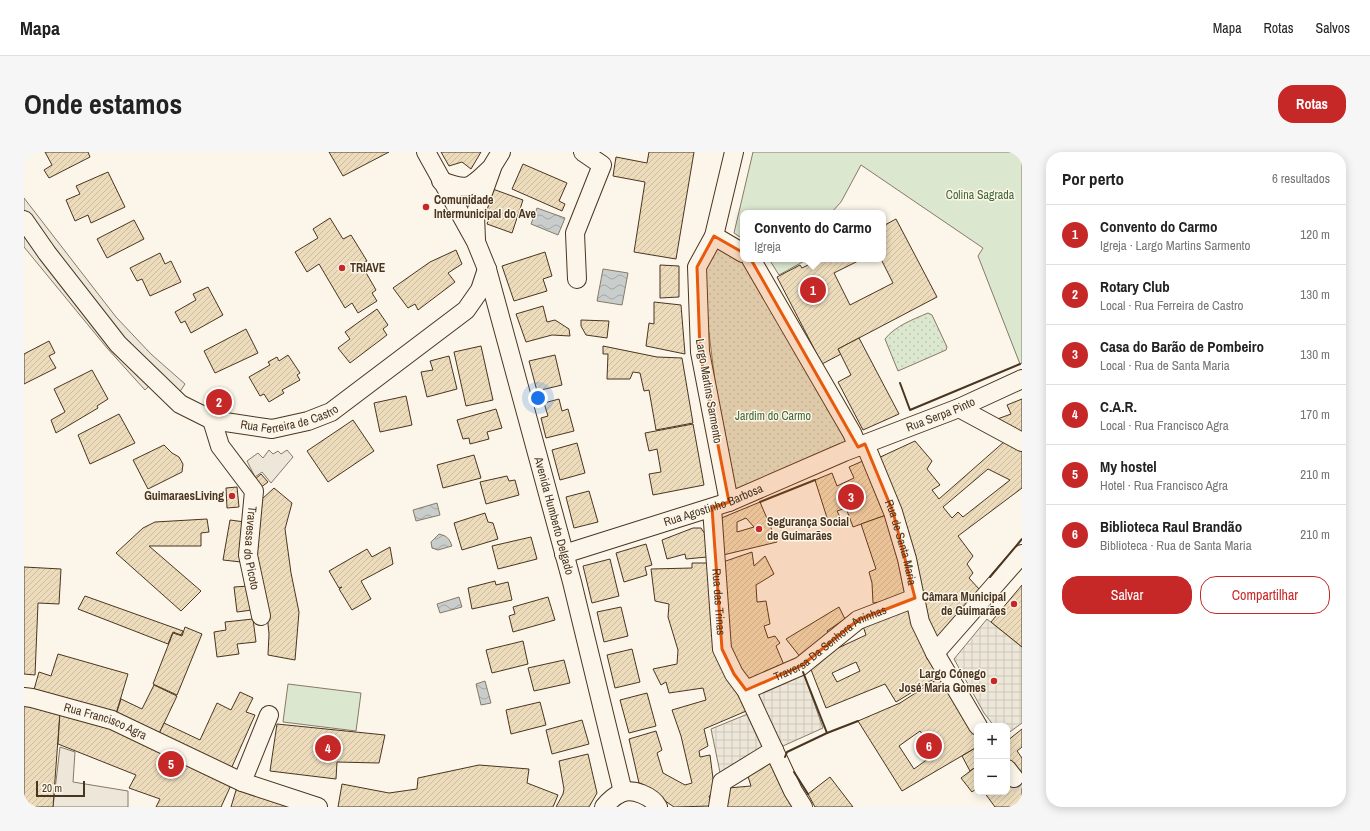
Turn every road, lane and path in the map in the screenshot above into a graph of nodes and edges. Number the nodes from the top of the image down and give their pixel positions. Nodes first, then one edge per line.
1 (426, 152) edge
2 (583, 152) edge
3 (734, 152) edge
4 (497, 159) edge
5 (441, 181) junction
6 (24, 220) edge
7 (714, 236) junction
8 (476, 242) junction
9 (740, 251) edge
10 (753, 262) edge
11 (487, 269) junction
12 (577, 279) dead end
13 (466, 310) junction
14 (504, 334) junction
15 (1022, 379) edge
16 (959, 408) junction
17 (212, 420) junction
18 (1022, 442) edge
19 (861, 445) junction
20 (729, 502) junction
21 (712, 508) junction
22 (564, 554) junction
23 (1022, 554) edge
24 (915, 598) junction
25 (261, 616) dead end
26 (936, 653) junction
27 (746, 690) junction
28 (24, 697) edge
29 (269, 714) dead end
30 (976, 723) edge
31 (774, 750) junction
32 (242, 782) junction
33 (623, 792) junction
34 (318, 807) edge
35 (604, 807) edge
36 (658, 807) edge
37 (718, 807) edge
38 (803, 807) edge

1 - 5 street
2 - 12 street
3 - 7 street, Largo Martins Sarmento
4 - 5 street
4 - 8 street
5 - 8 street
6 - 17 street, Rua Ferreira de Castro
7 - 9 street
7 - 20 street, Largo Martins Sarmento
8 - 11 street, Avenida Humberto Delgado
10 - 19 street
11 - 13 street, Rua Ferreira de Castro
11 - 14 street, Avenida Humberto Delgado
13 - 14 street
13 - 17 street, Rua Ferreira de Castro
14 - 22 street, Avenida Humberto Delgado
15 - 16 street, Rua Serpa Pinto
16 - 18 street
16 - 19 street, Rua Serpa Pinto
17 - 25 street, Travessa do Picoto
19 - 20 street, Rua Agostinho Barbosa
19 - 24 street, Rua de Santa Maria
20 - 21 street, Rua Agostinho Barbosa
21 - 22 street, Rua Agostinho Barbosa
21 - 27 street, Rua das Trinas
22 - 33 street, Avenida Humberto Delgado
23 - 26 street
24 - 26 street, Rua de Santa Maria
24 - 27 street, Traversa Da Senhora Aninhas
26 - 30 street, Rua de Santa Maria
27 - 31 street, Rua das Trinas
28 - 32 street, Rua Francisco Agra
29 - 32 street
31 - 37 street
31 - 38 street, Rua das Trinas
32 - 34 street, Rua Francisco Agra
33 - 35 street
33 - 36 street

